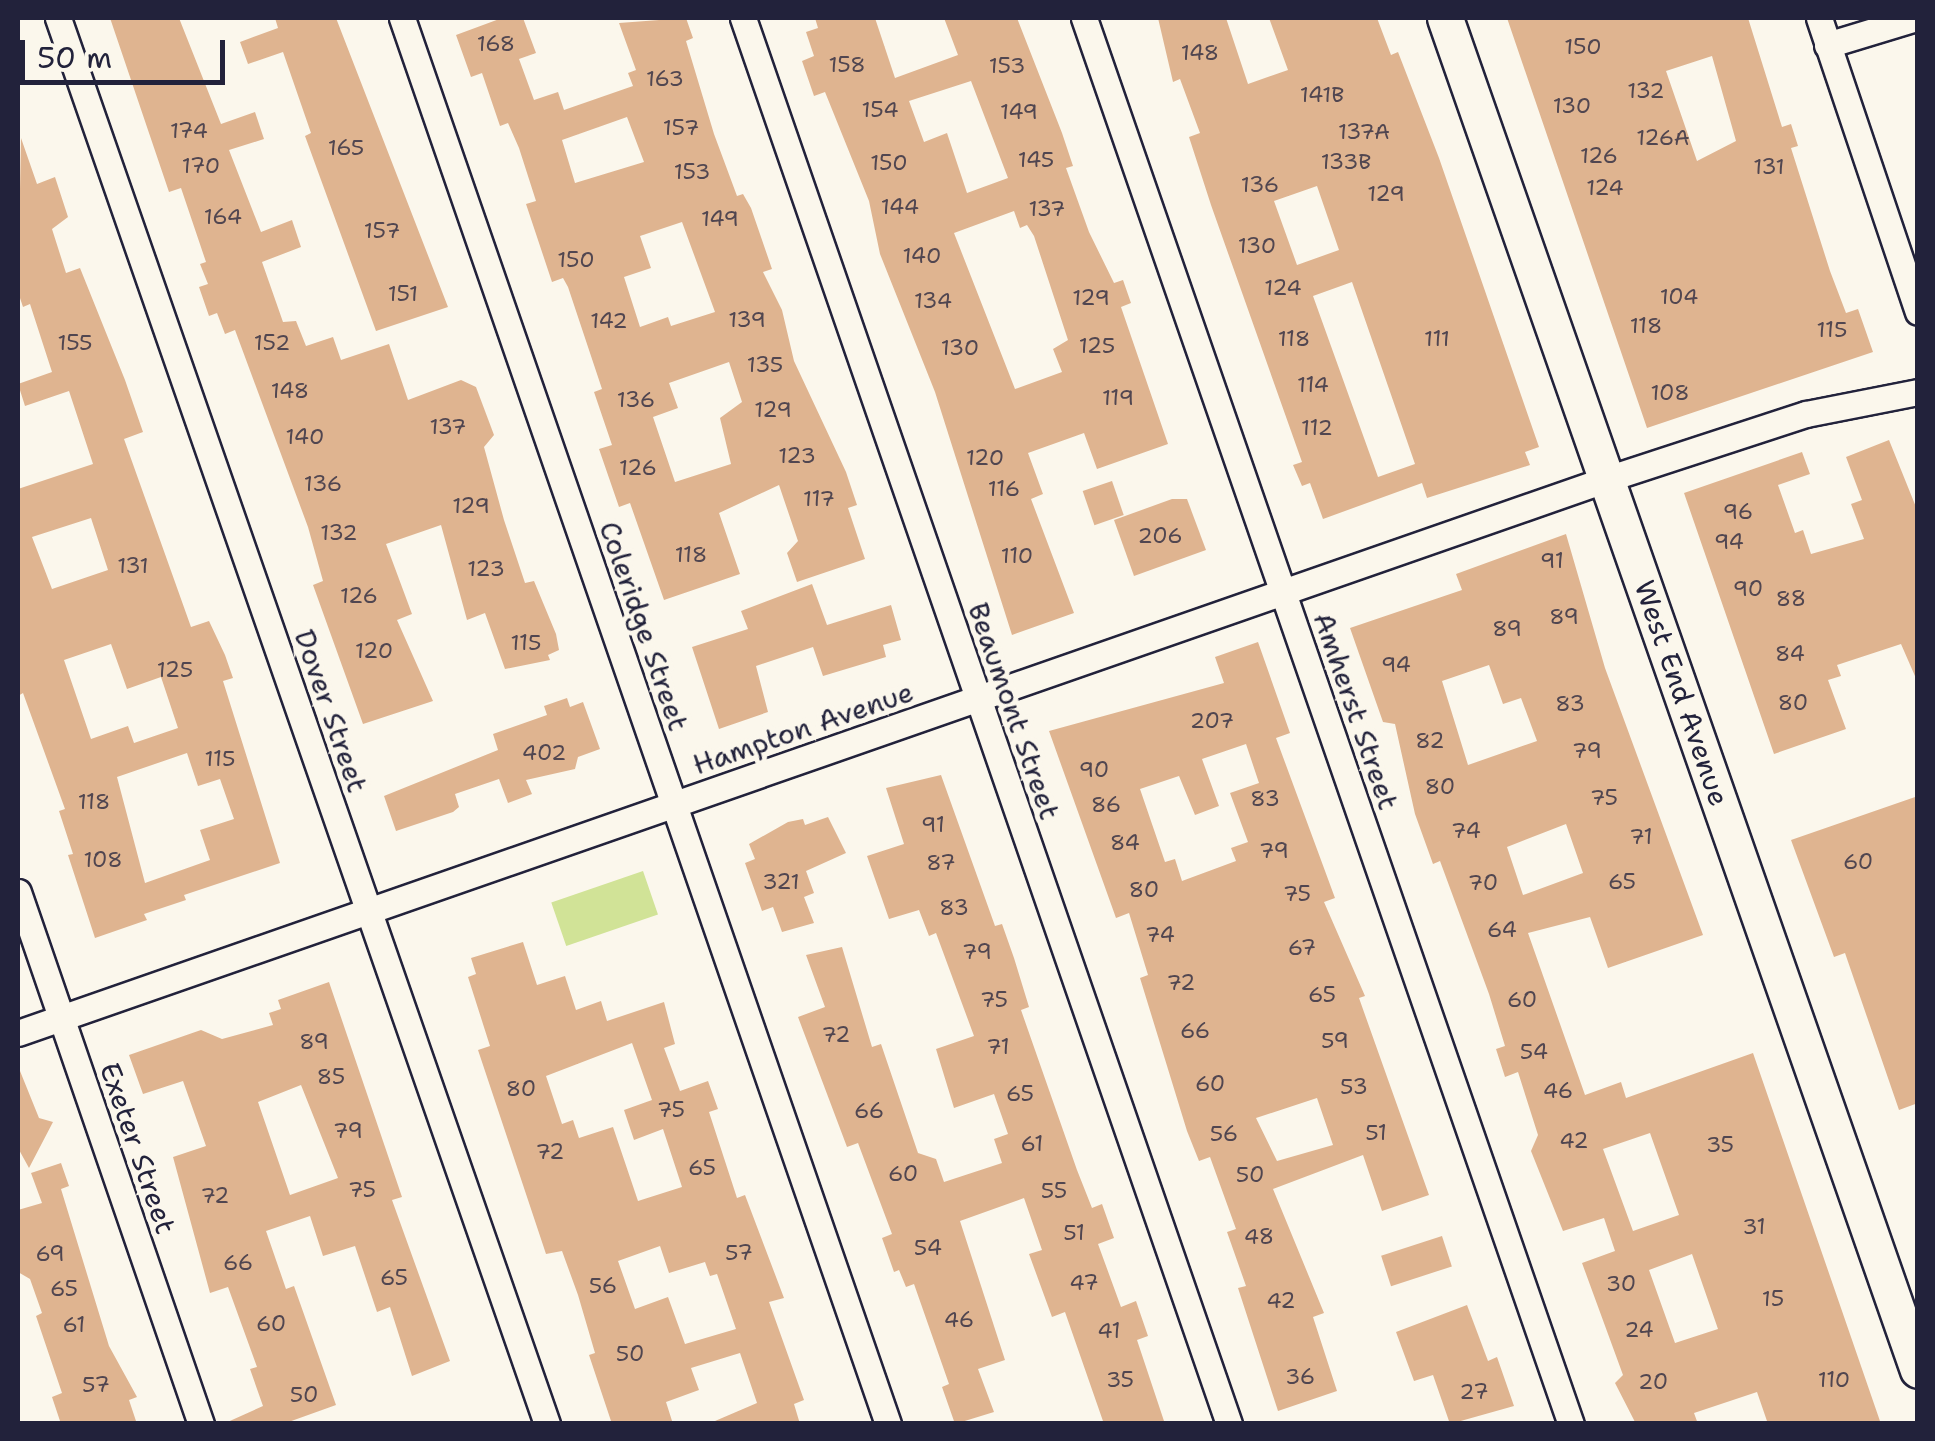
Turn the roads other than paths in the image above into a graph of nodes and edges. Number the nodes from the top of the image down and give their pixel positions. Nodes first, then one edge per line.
1 (58, 18) edge
2 (402, 18) edge
3 (743, 18) edge
4 (1084, 18) edge
5 (1444, 18) edge
6 (1818, 18) edge
7 (1916, 18) edge
8 (1826, 45) junction
9 (1918, 312) edge
10 (1918, 392) edge
11 (1608, 479) junction
12 (1283, 592) junction
13 (978, 698) junction
14 (674, 804) junction
15 (18, 892) edge
16 (369, 911) junction
17 (61, 1018) junction
18 (18, 1034) edge
19 (1918, 1370) edge
20 (202, 1424) edge
21 (548, 1424) edge
22 (888, 1424) edge
23 (1229, 1424) edge
24 (1571, 1424) edge

1 - 16 street, Dover Street
2 - 14 street, Coleridge Street
3 - 13 street, Beaumont Street
4 - 12 street, Amherst Street
5 - 11 main road, West End Avenue
6 - 8 street
7 - 8 street
8 - 9 street
10 - 11 street, Hampton Avenue
11 - 12 street, Hampton Avenue
11 - 19 main road, West End Avenue
12 - 13 street, Hampton Avenue
12 - 24 street, Amherst Street
13 - 14 street, Hampton Avenue
13 - 23 street, Beaumont Street
14 - 16 street, Hampton Avenue
14 - 22 street, Coleridge Street
15 - 17 street, Exeter Street
16 - 17 street, Hampton Avenue
16 - 21 street, Dover Street
17 - 18 street, Hampton Avenue
17 - 20 street, Exeter Street

